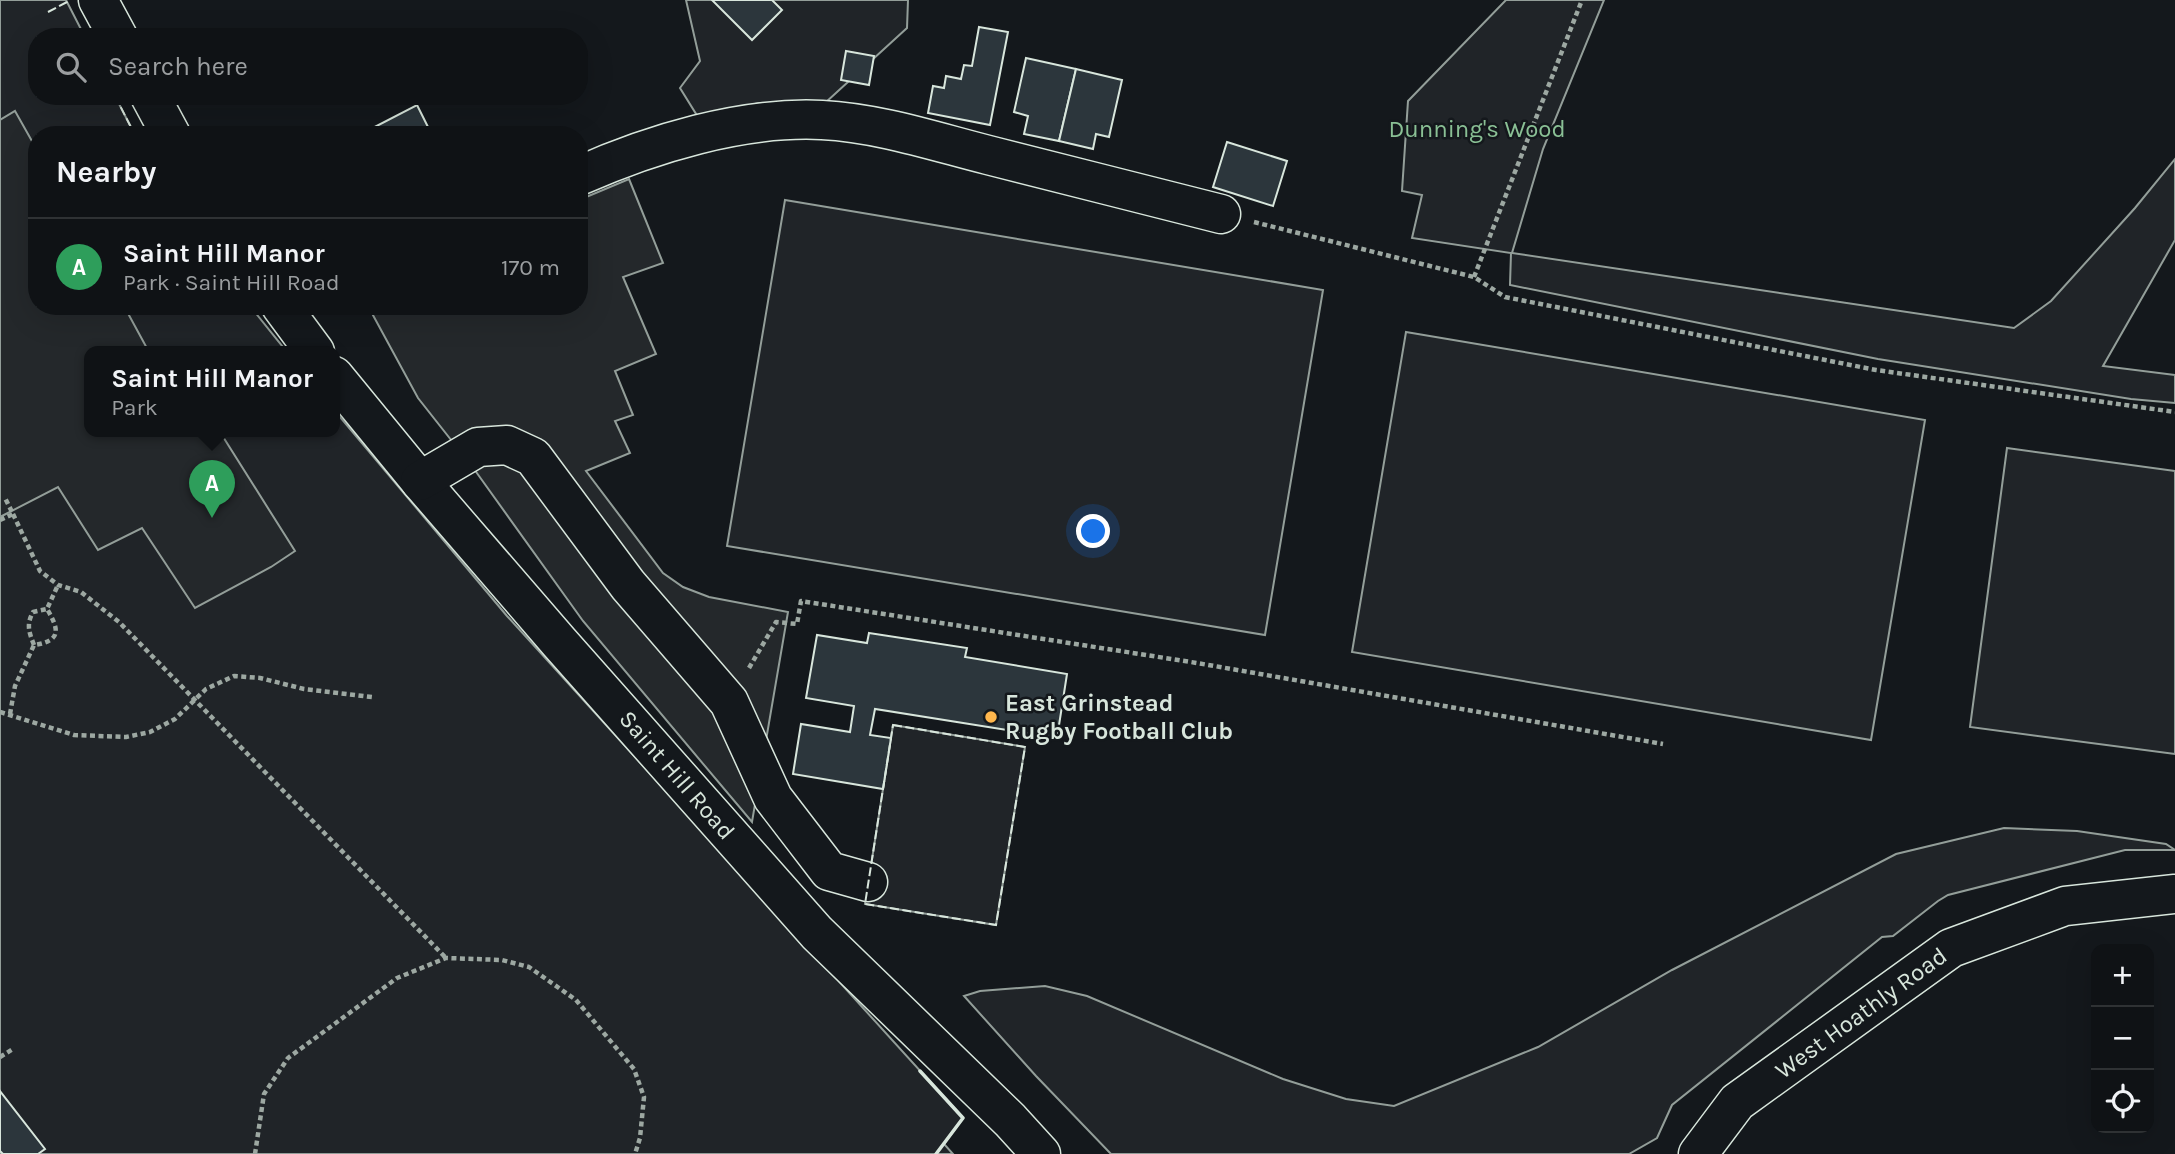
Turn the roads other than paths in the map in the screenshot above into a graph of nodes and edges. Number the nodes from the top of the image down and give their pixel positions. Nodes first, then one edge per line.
1 (98, 0) edge
2 (113, 28) edge
3 (155, 105) edge
4 (166, 126) edge
5 (588, 172) edge
6 (1221, 214) road end
7 (290, 315) edge
8 (311, 346) edge
9 (340, 383) edge
10 (421, 481) junction
11 (868, 881) dead end
12 (2175, 894) edge
13 (1041, 1154) edge
14 (1698, 1154) edge

1 - 2 street
3 - 4 street
5 - 6 street
7 - 8 street
9 - 10 street, Saint Hill Road
10 - 11 street
10 - 13 street, Saint Hill Road
12 - 14 street, West Hoathly Road

